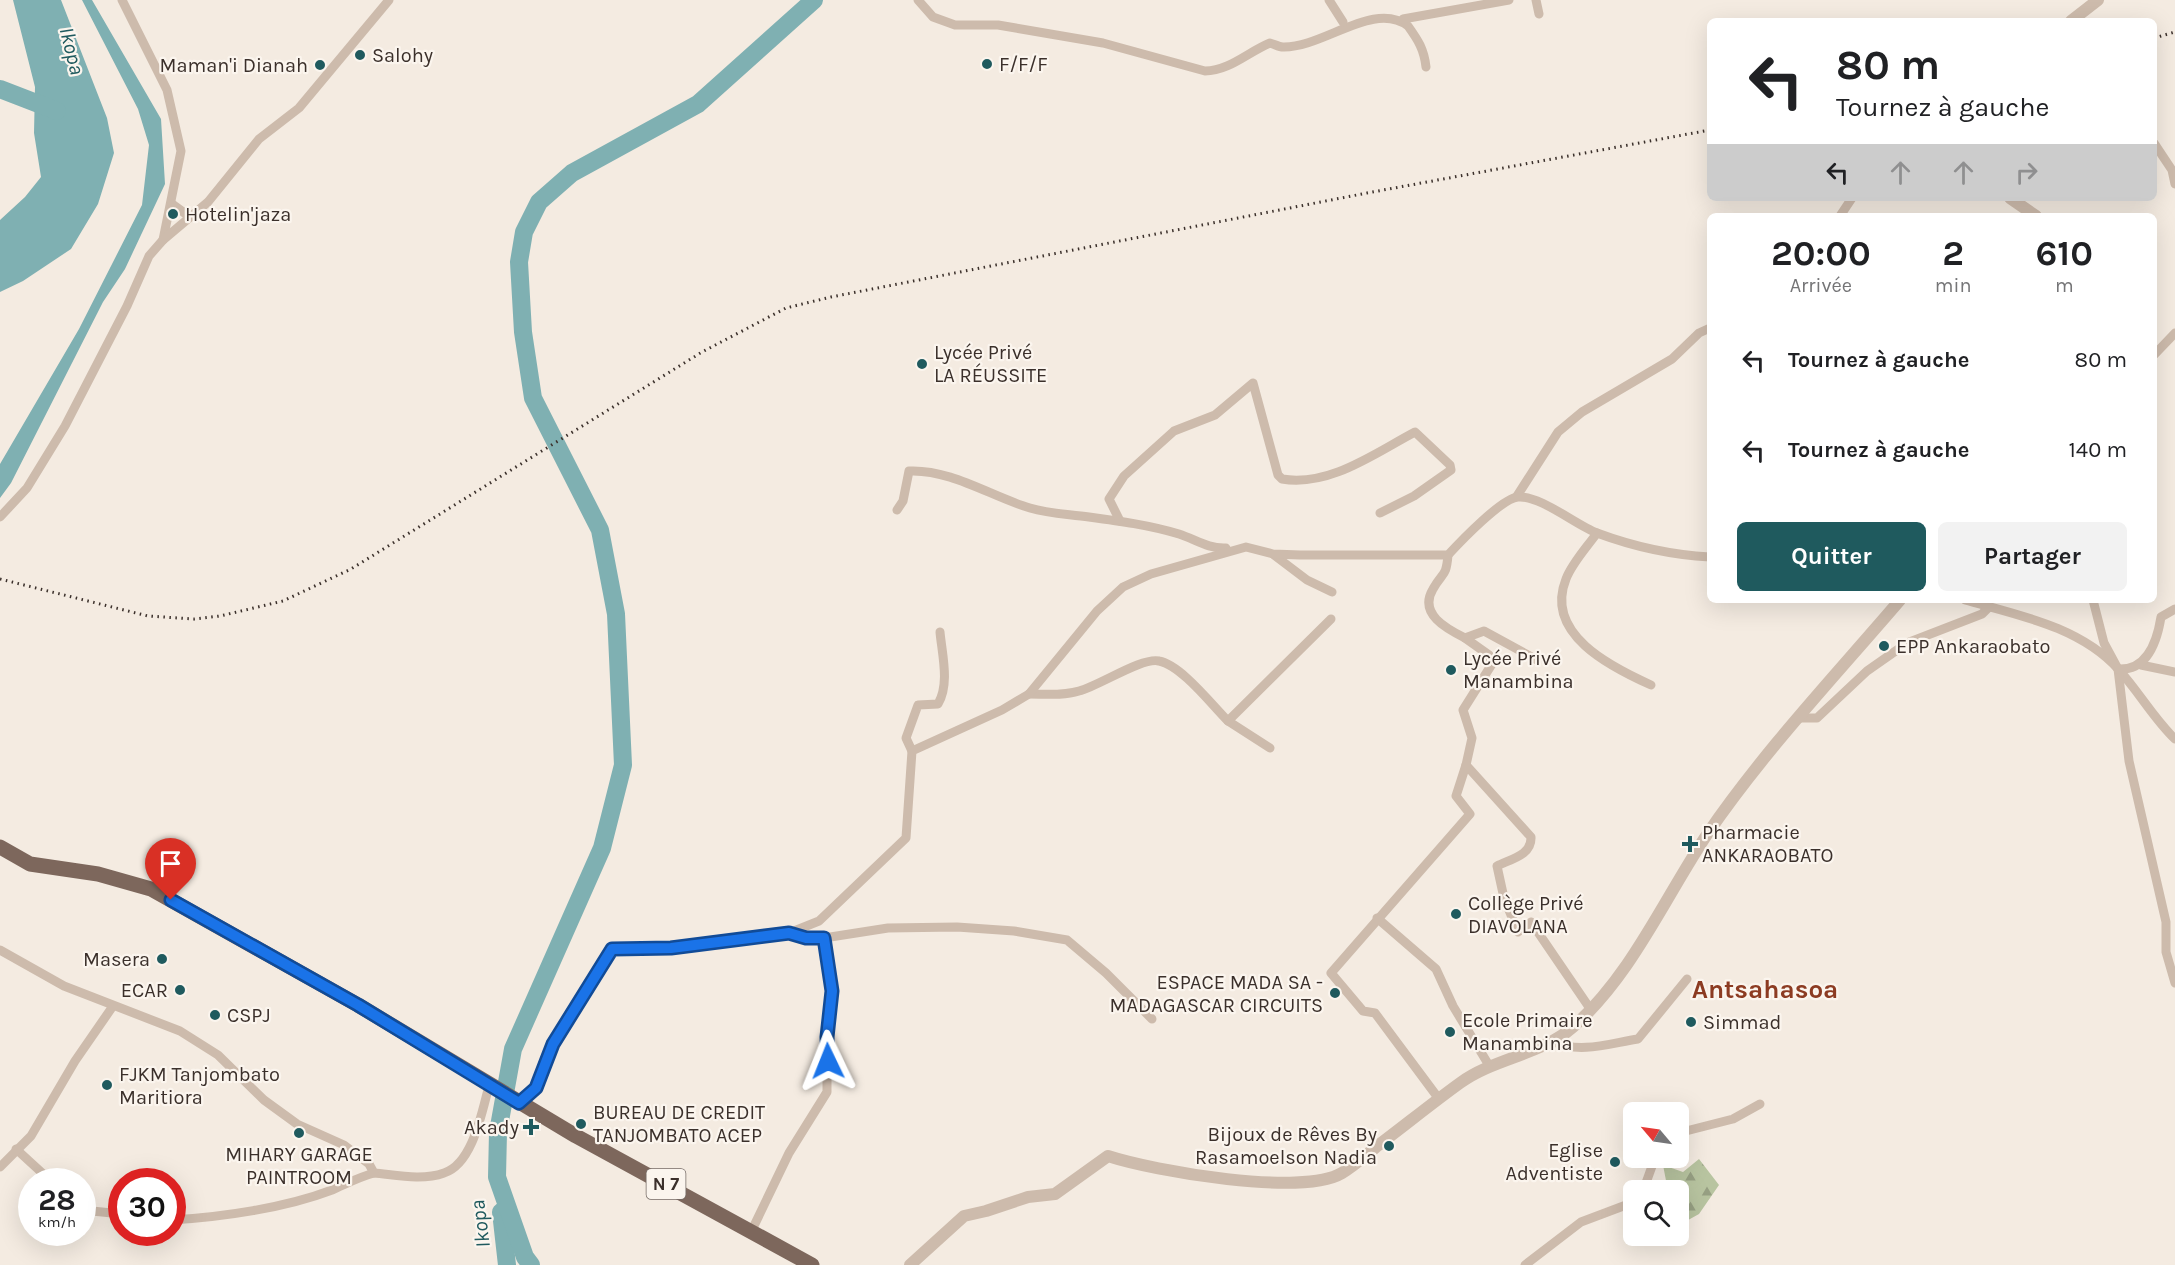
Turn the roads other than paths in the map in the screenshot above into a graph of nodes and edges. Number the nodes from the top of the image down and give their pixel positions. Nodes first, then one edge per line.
1 (122, 0) edge
2 (389, 0) edge
3 (918, 0) edge
4 (1329, 0) edge
5 (1509, 0) edge
6 (1536, 0) edge
7 (2098, 0) edge
8 (1539, 14) dead end
9 (2075, 18) edge
10 (1403, 19) junction
11 (1343, 22) junction
12 (1426, 67) dead end
13 (2157, 148) edge
14 (2175, 184) edge
15 (2014, 201) edge
16 (172, 204) junction
17 (2032, 213) edge
18 (190, 217) junction
19 (163, 240) junction
20 (1707, 329) edge
21 (2175, 333) edge
22 (2157, 353) edge
23 (1517, 496) junction
24 (897, 510) dead end
25 (1380, 513) dead end
26 (0, 516) edge
27 (1120, 521) junction
28 (1597, 533) junction
29 (1246, 547) junction
30 (1273, 554) junction
31 (1448, 555) junction
32 (1707, 557) edge
33 (1332, 592) dead end
34 (1897, 603) edge
35 (1975, 603) edge
36 (2095, 603) edge
37 (1989, 607) junction
38 (2175, 609) edge
39 (1331, 619) dead end
40 (940, 632) dead end
41 (1465, 638) junction
42 (1536, 660) dead end
43 (2141, 665) junction
44 (2118, 669) junction
45 (2175, 672) edge
46 (1651, 685) dead end
47 (1029, 694) junction
48 (1800, 718) junction
49 (1228, 721) junction
50 (2175, 739) edge
51 (1270, 748) dead end
52 (912, 751) junction
53 (1466, 765) junction
54 (0, 847) edge
55 (1377, 918) junction
56 (789, 933) junction
57 (824, 938) junction
58 (0, 950) edge
59 (1687, 979) dead end
60 (2175, 983) edge
61 (113, 1006) junction
62 (1591, 1010) junction
63 (1152, 1019) dead end
64 (1554, 1042) junction
65 (1490, 1067) junction
66 (489, 1086) junction
67 (1439, 1099) junction
68 (519, 1103) junction
69 (1760, 1104) dead end
70 (1689, 1130) edge
71 (16, 1149) junction
72 (0, 1167) edge
73 (37, 1168) edge
74 (374, 1173) junction
75 (1623, 1206) edge
76 (186, 1219) edge
77 (752, 1230) junction
78 (812, 1265) edge
79 (910, 1265) edge
80 (1525, 1265) edge

1 - 16 street
2 - 18 street
3 - 11 street
4 - 11 street
5 - 10 street
6 - 8 street
7 - 9 street
10 - 11 street
10 - 12 street
13 - 14 street
15 - 17 street
16 - 18 street
16 - 19 street
18 - 19 street
19 - 26 street
20 - 23 street
21 - 22 street
23 - 28 street
23 - 31 street
24 - 27 street
25 - 27 street
27 - 29 street
28 - 32 street
28 - 46 street
29 - 30 street
29 - 47 street
30 - 31 street
30 - 33 street
31 - 41 street
34 - 48 street
35 - 37 street
36 - 44 street
37 - 44 street
37 - 48 street
38 - 43 street
39 - 49 street
40 - 52 street
41 - 42 street
41 - 53 street
43 - 44 street
43 - 45 street
44 - 50 street
44 - 60 street
47 - 49 street
47 - 52 street
48 - 62 street
49 - 51 street
52 - 56 street
53 - 55 street
53 - 62 street
54 - 66 main road, N 7
55 - 65 street
55 - 67 street
56 - 57 street
56 - 68 street
57 - 63 street
57 - 77 street
58 - 61 street
59 - 64 street
61 - 71 street
61 - 74 street
62 - 64 street
64 - 65 street
65 - 67 street
66 - 68 main road, N 7
66 - 74 street
67 - 79 street
68 - 77 main road, N 7
69 - 70 street
71 - 72 street
71 - 73 street
74 - 76 street
75 - 80 street
77 - 78 main road, N 7

